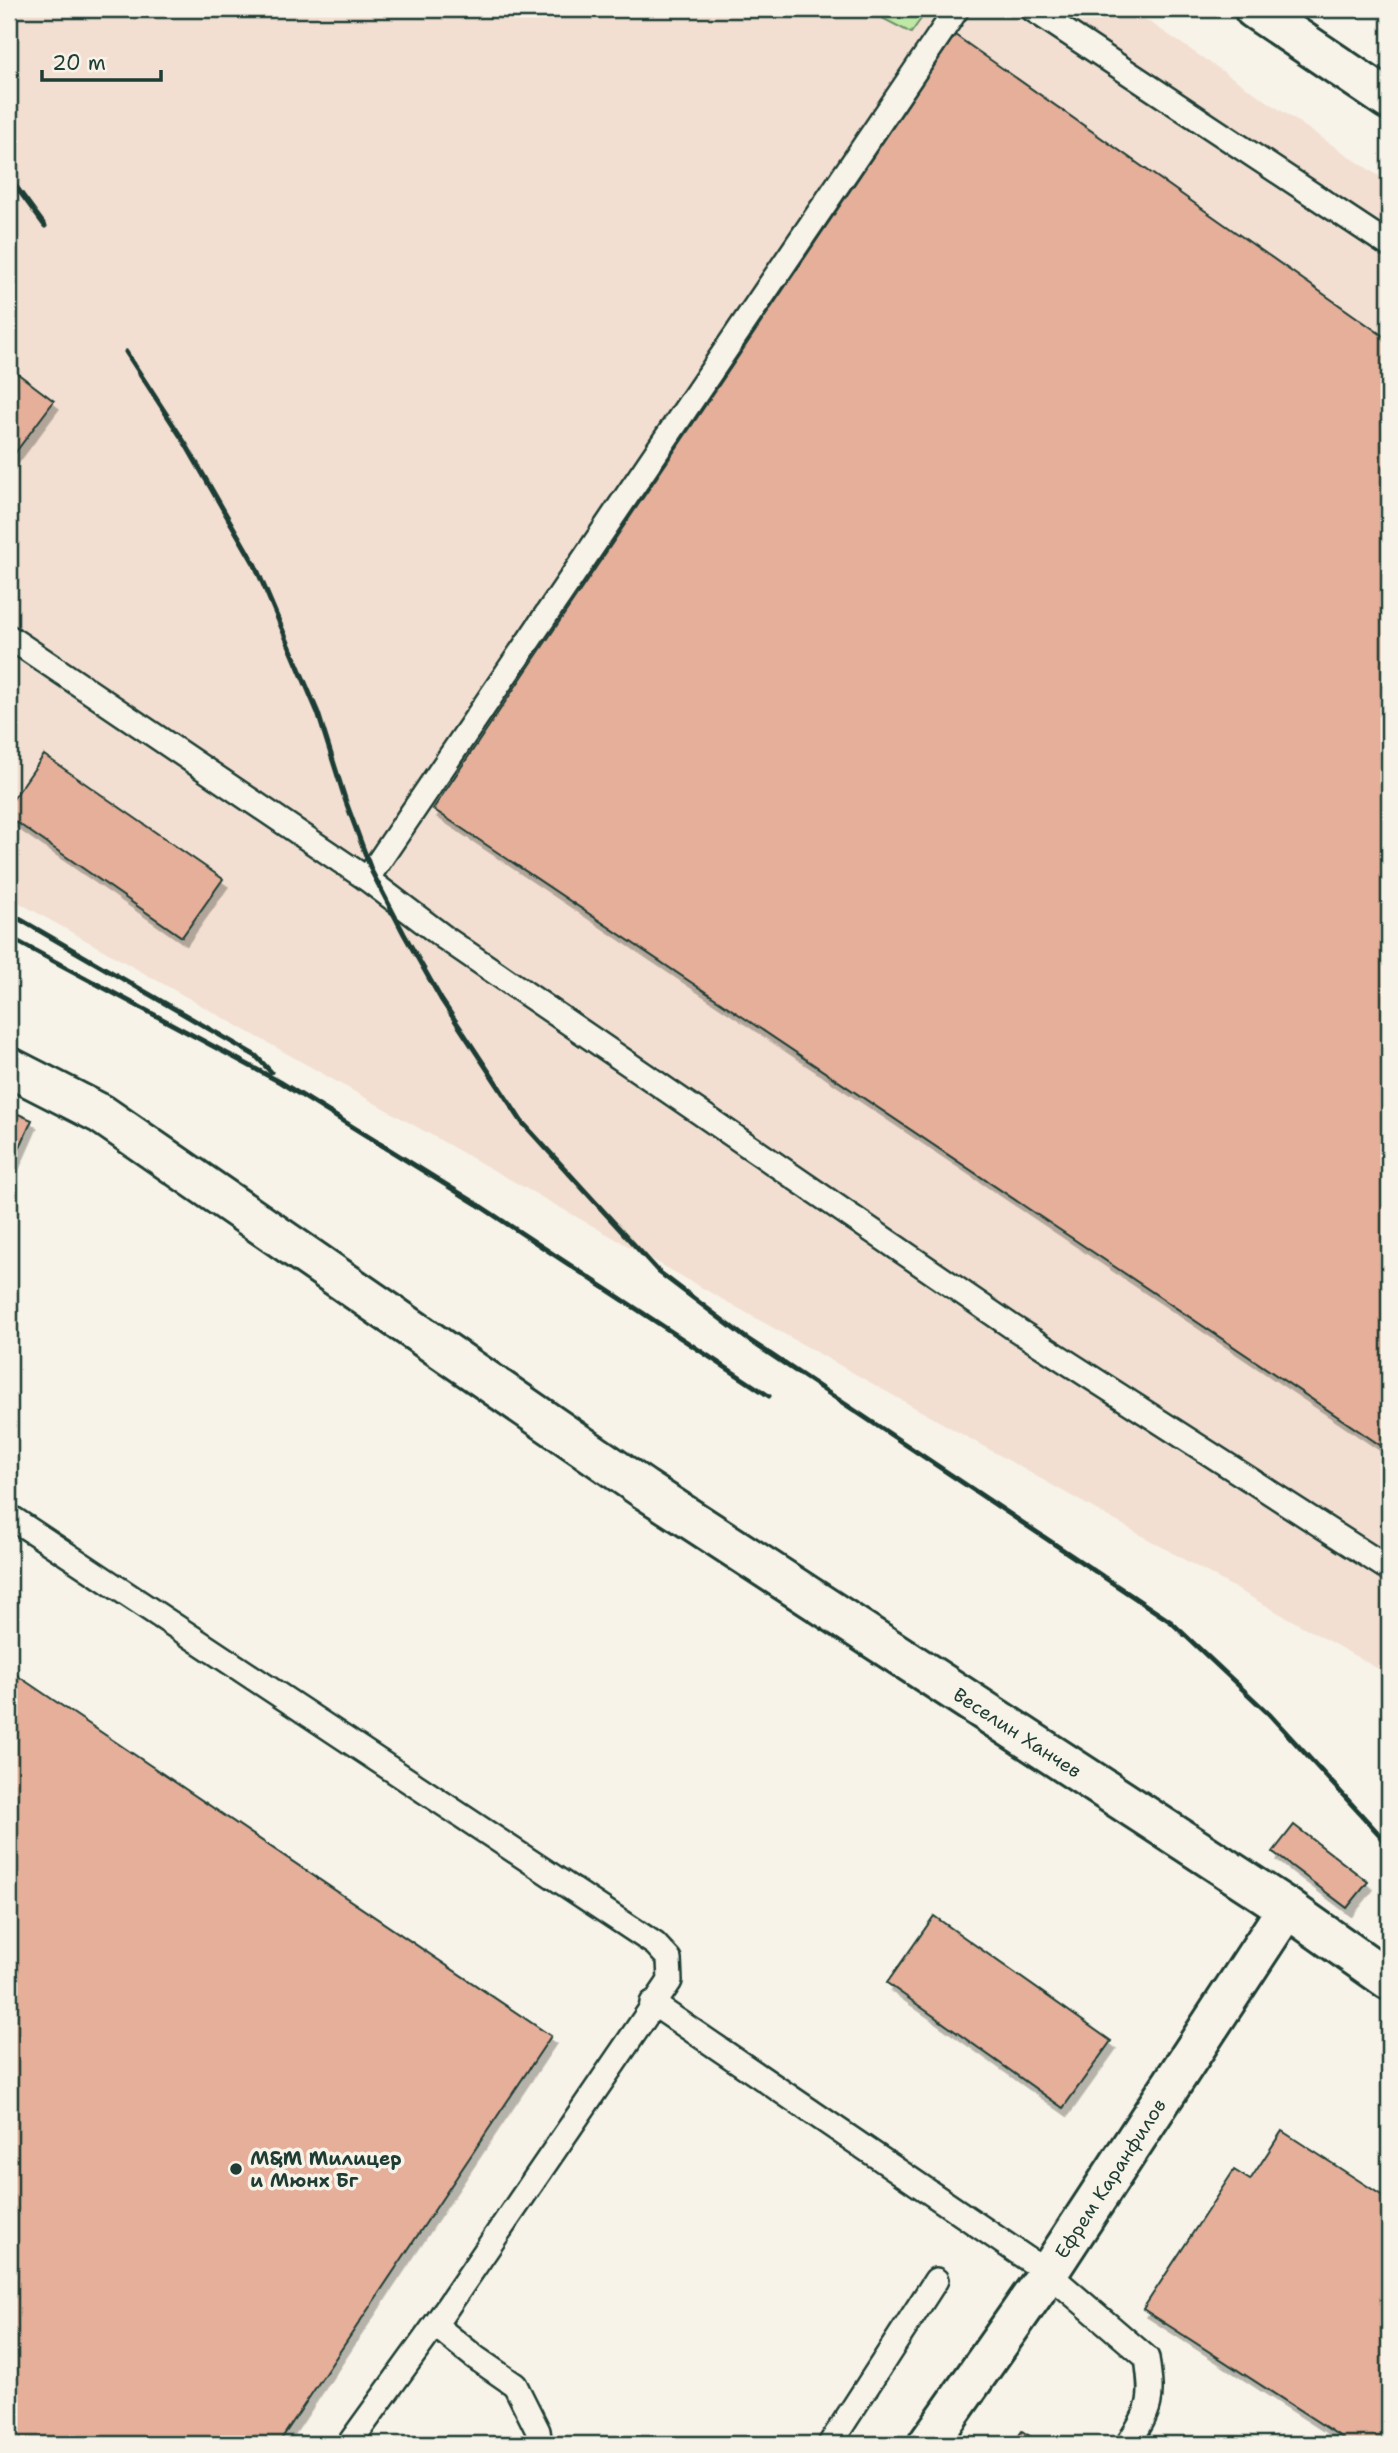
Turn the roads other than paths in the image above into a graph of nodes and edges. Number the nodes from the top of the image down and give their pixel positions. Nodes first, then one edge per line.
1 (957, 9) edge
2 (1031, 9) edge
3 (1254, 9) edge
4 (1389, 100) edge
5 (1389, 245) edge
6 (9, 637) edge
7 (367, 880) junction
8 (9, 1067) edge
9 (9, 1516) edge
10 (1389, 1569) edge
11 (1287, 1909) junction
12 (1389, 1980) edge
13 (652, 2003) junction
14 (1048, 2273) junction
15 (936, 2280) dead end
16 (435, 2325) junction
17 (349, 2444) edge
18 (540, 2444) edge
19 (830, 2444) edge
20 (928, 2444) edge
21 (1128, 2444) edge

1 - 7 lane
2 - 5 lane
3 - 4 street
6 - 7 lane
7 - 10 lane
8 - 11 street, Веселин Ханчев
9 - 13 lane
11 - 12 street, Веселин Ханчев
11 - 14 street, Ефрем Каранфилов
13 - 14 lane
13 - 16 lane
14 - 20 street, Ефрем Каранфилов
14 - 21 lane
15 - 19 lane
16 - 17 lane
16 - 18 lane

